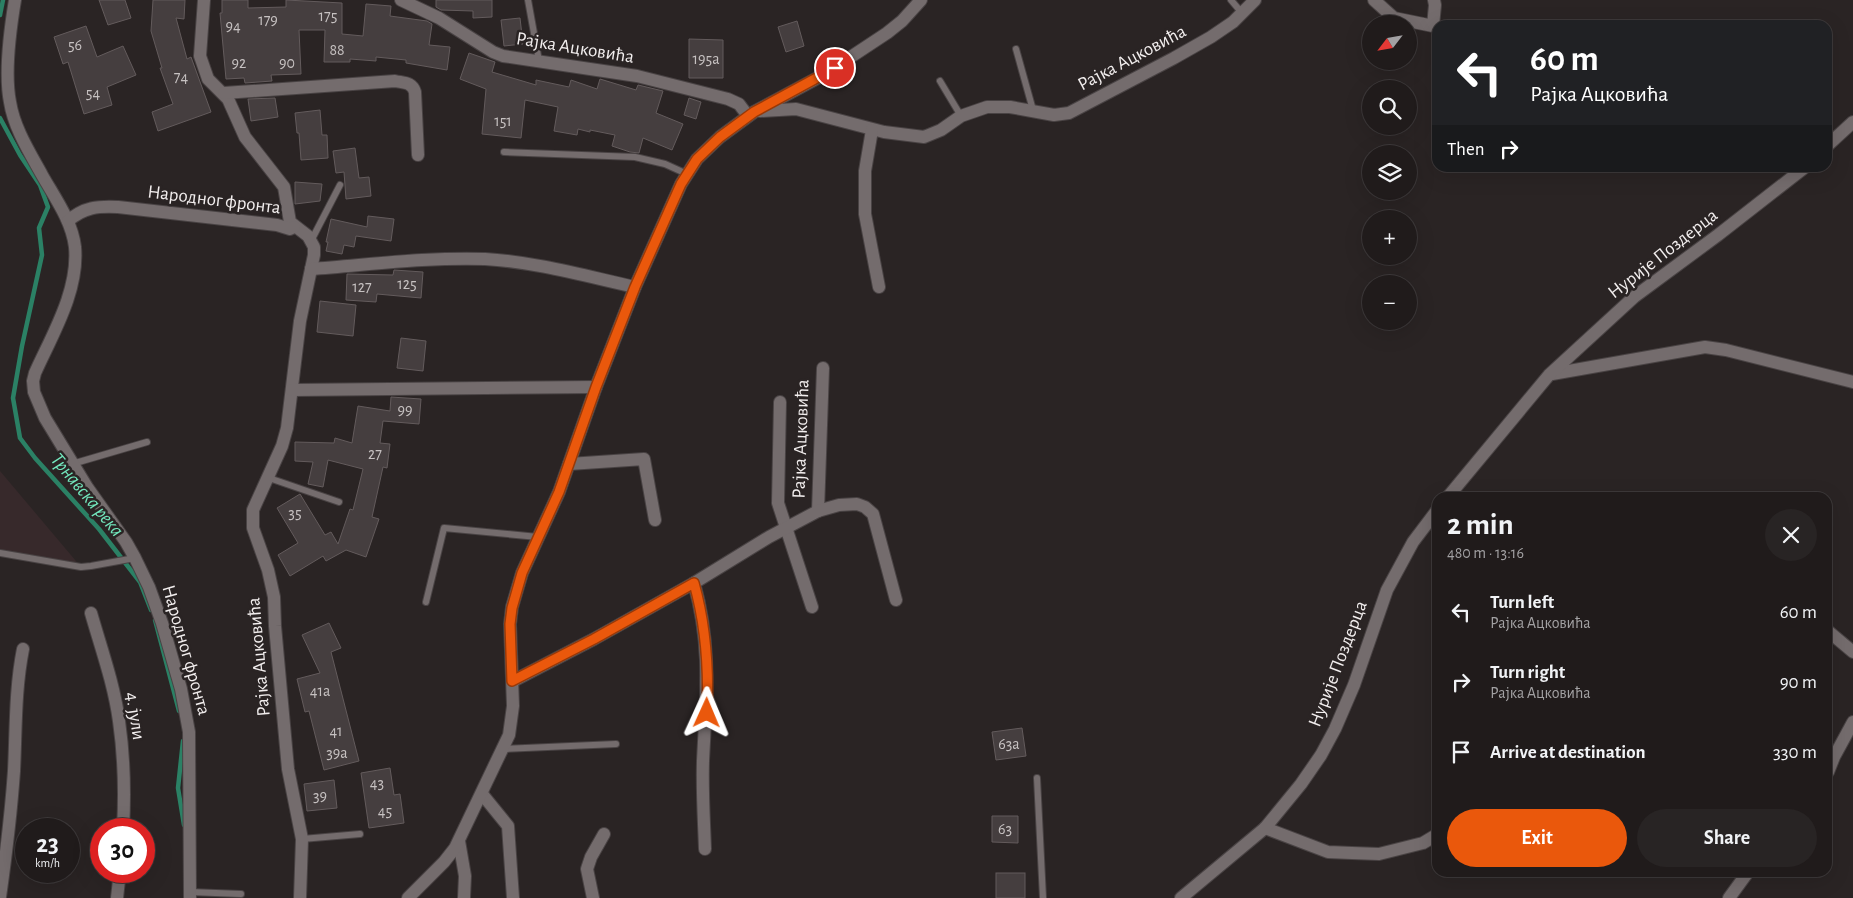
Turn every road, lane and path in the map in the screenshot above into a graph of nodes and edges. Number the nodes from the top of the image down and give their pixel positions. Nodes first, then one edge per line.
1 (15, 0) edge
2 (204, 0) edge
3 (401, 0) edge
4 (528, 0) edge
5 (921, 0) edge
6 (1231, 0) edge
7 (1256, 0) edge
8 (1374, 0) edge
9 (1434, 0) edge
10 (1242, 14) junction
11 (1434, 20) edge
12 (1432, 26) edge
13 (1016, 49) dead end
14 (539, 62) junction
15 (940, 81) dead end
16 (224, 93) junction
17 (1033, 110) junction
18 (751, 114) junction
19 (961, 116) junction
20 (1853, 122) edge
21 (872, 130) junction
22 (1832, 141) edge
23 (504, 152) dead end
24 (418, 155) dead end
25 (1799, 172) edge
26 (687, 174) junction
27 (340, 185) dead end
28 (68, 221) junction
29 (294, 227) junction
30 (311, 241) junction
31 (311, 269) junction
32 (879, 286) dead end
33 (635, 287) junction
34 (823, 368) dead end
35 (1549, 375) junction
36 (1853, 382) edge
37 (596, 387) junction
38 (292, 390) junction
39 (780, 402) dead end
40 (147, 442) dead end
41 (72, 464) junction
42 (569, 464) junction
43 (269, 478) junction
44 (1452, 492) edge
45 (339, 502) dead end
46 (818, 511) junction
47 (1432, 517) edge
48 (655, 520) dead end
49 (785, 528) junction
50 (538, 537) junction
51 (0, 553) edge
52 (132, 559) junction
53 (694, 583) junction
54 (896, 600) dead end
55 (426, 602) dead end
56 (812, 607) dead end
57 (91, 613) dead end
58 (1832, 634) edge
59 (23, 649) dead end
60 (1853, 652) edge
61 (512, 681) junction
62 (1853, 722) edge
63 (616, 744) dead end
64 (504, 749) junction
65 (1832, 762) edge
66 (1037, 778) dead end
67 (482, 794) junction
68 (123, 818) edge
69 (1265, 828) junction
70 (360, 834) dead end
71 (604, 834) dead end
72 (1432, 838) edge
73 (302, 839) junction
74 (459, 841) junction
75 (705, 849) dead end
76 (1744, 877) edge
77 (119, 883) edge
78 (241, 894) dead end
79 (190, 895) edge
80 (1, 897) edge
81 (117, 898) edge
82 (300, 898) edge
83 (408, 898) edge
84 (464, 898) edge
85 (512, 898) edge
86 (593, 898) edge
87 (1043, 898) edge
88 (1181, 898) edge
89 (1729, 898) edge

1 - 28 street, Народног фронта
2 - 16 street, Народног фронта
3 - 14 street, Рајка Ацковића
4 - 14 lane
5 - 18 street
6 - 10 lane
7 - 10 street, Рајка Ацковића
8 - 12 street
9 - 11 street
10 - 17 street, Рајка Ацковића
13 - 17 lane
14 - 18 street, Рајка Ацковића
15 - 19 lane
16 - 24 street
16 - 29 street, Народног фронта
17 - 19 street, Рајка Ацковића
18 - 21 street, Рајка Ацковића
18 - 26 street
19 - 21 street, Рајка Ацковића
20 - 22 street
21 - 32 street
23 - 26 lane
25 - 35 street, Нурије Поздерца
26 - 33 street
27 - 30 lane, Рајка Ацковића
28 - 29 street, Народног фронта
28 - 41 street, Народног фронта
29 - 30 street
30 - 31 street, Рајка Ацковића
31 - 33 street
31 - 38 street, Рајка Ацковића
33 - 37 street
34 - 46 street, Рајка Ацковића
35 - 36 street
35 - 44 street, Нурије Поздерца
37 - 38 street
37 - 42 street
38 - 43 street, Рајка Ацковића
39 - 49 street, Рајка Ацковића
40 - 41 lane
41 - 52 street, Народног фронта
42 - 48 street
42 - 50 street
43 - 45 lane
43 - 73 street, Рајка Ацковића
46 - 49 street, Рајка Ацковића
46 - 54 street, Рајка Ацковића
47 - 69 street, Нурије Поздерца
49 - 53 street, Рајка Ацковића
49 - 56 street, Рајка Ацковића
50 - 55 lane
50 - 61 street
51 - 52 lane
52 - 79 street, Народног фронта
53 - 61 street, Рајка Ацковића
53 - 75 street
57 - 68 street, 4. јули
58 - 60 street
59 - 80 street
61 - 64 street
62 - 65 street
63 - 64 lane
64 - 67 street
66 - 87 lane
67 - 74 street
67 - 85 street
69 - 72 street
69 - 88 street, Нурије Поздерца
70 - 73 lane
71 - 86 street
73 - 82 street, Рајка Ацковића
74 - 83 street
74 - 84 street
76 - 89 street
77 - 81 street
78 - 79 lane

